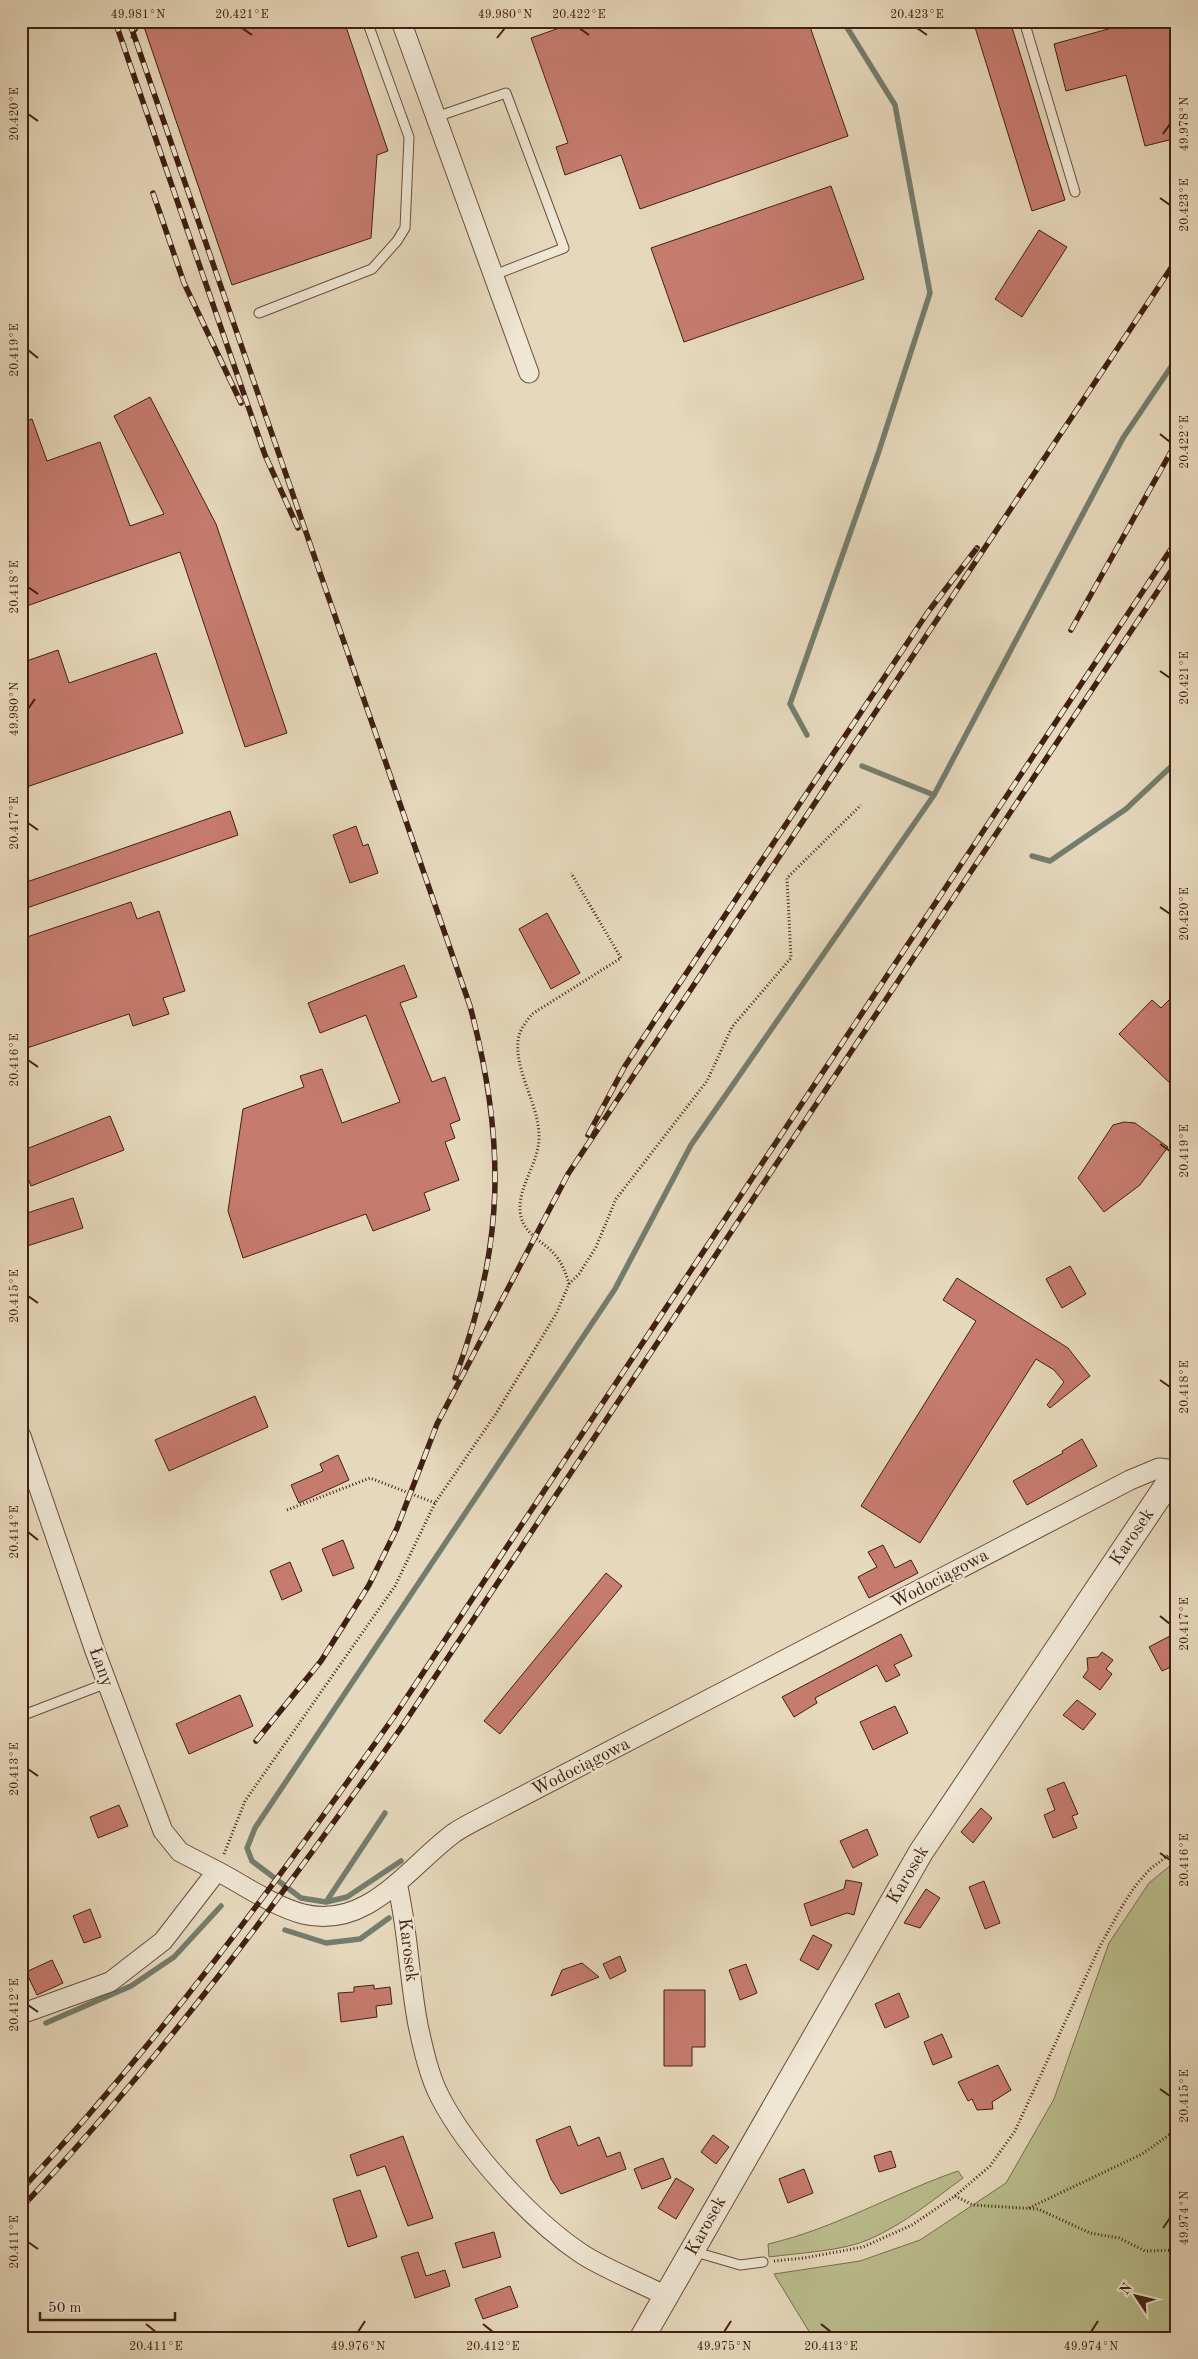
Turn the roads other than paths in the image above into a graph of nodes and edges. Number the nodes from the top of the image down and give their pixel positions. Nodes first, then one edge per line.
1 (367, 21) edge
2 (401, 21) edge
3 (1024, 21) edge
4 (436, 117) junction
5 (1076, 192) dead end
6 (494, 275) junction
7 (259, 313) dead end
8 (529, 374) dead end
9 (21, 1436) edge
10 (1177, 1470) edge
11 (107, 1683) junction
12 (21, 1716) edge
13 (217, 1871) junction
14 (397, 1882) junction
15 (21, 2014) edge
16 (692, 2251) junction
17 (763, 2262) road end
18 (666, 2296) junction
19 (642, 2338) edge

1 - 7 lane
2 - 4 street
3 - 5 lane
4 - 6 street
4 - 6 lane
6 - 8 street
9 - 11 street, Łany
10 - 14 street, Wodociągowa
10 - 16 street, Karosek
11 - 12 lane
11 - 13 street, Łany
13 - 14 street, Wodociągowa
13 - 15 street
14 - 18 street, Karosek
16 - 17 lane
16 - 18 street, Karosek
18 - 19 street, Karosek

